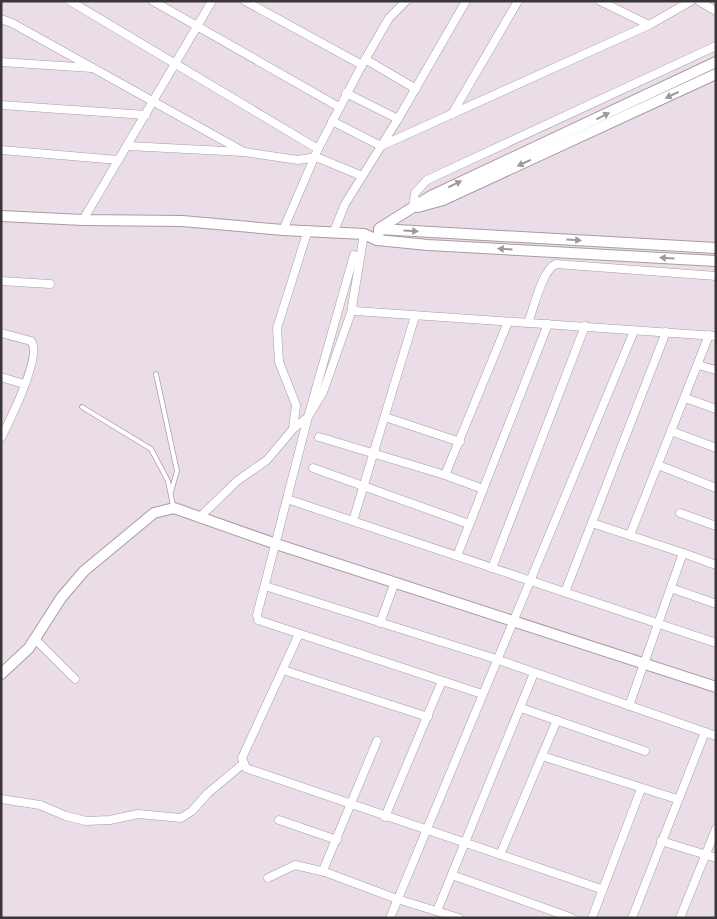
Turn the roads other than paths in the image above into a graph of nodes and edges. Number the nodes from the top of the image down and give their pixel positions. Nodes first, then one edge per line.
1 (70, 1) edge
2 (153, 1) edge
3 (212, 1) edge
4 (245, 1) edge
5 (406, 1) edge
6 (518, 1) edge
7 (600, 1) edge
8 (691, 1) edge
9 (699, 1) edge
10 (464, 2) edge
11 (716, 11) edge
12 (1, 19) edge
13 (649, 25) junction
14 (197, 26) junction
15 (716, 46) edge
16 (1, 62) edge
17 (363, 62) junction
18 (716, 62) edge
19 (174, 65) junction
20 (94, 69) junction
21 (716, 74) edge
22 (416, 89) junction
23 (346, 93) junction
24 (154, 100) junction
25 (1, 105) edge
26 (339, 107) junction
27 (452, 114) junction
28 (146, 115) junction
29 (398, 119) junction
30 (332, 121) junction
31 (128, 146) junction
32 (381, 146) junction
33 (1, 150) edge
34 (244, 152) junction
35 (317, 153) junction
36 (118, 160) junction
37 (362, 176) junction
38 (413, 208) junction
39 (1, 216) edge
40 (84, 220) junction
41 (380, 228) junction
42 (283, 230) junction
43 (308, 230) junction
44 (334, 231) junction
45 (364, 234) junction
46 (377, 240) junction
47 (716, 248) edge
48 (551, 252) junction
49 (354, 255) dead end
50 (716, 261) edge
51 (551, 266) junction
52 (716, 276) edge
53 (1, 281) edge
54 (50, 284) dead end
55 (352, 310) junction
56 (415, 316) junction
57 (508, 322) junction
58 (528, 323) junction
59 (548, 324) junction
60 (585, 326) junction
61 (634, 330) junction
62 (666, 332) junction
63 (1, 333) edge
64 (712, 336) edge
65 (698, 365) junction
66 (716, 370) edge
67 (156, 374) dead end
68 (1, 377) edge
69 (24, 384) junction
70 (684, 398) junction
71 (82, 407) dead end
72 (716, 409) edge
73 (308, 417) junction
74 (385, 417) junction
75 (5, 422) edge
76 (294, 430) junction
77 (671, 431) junction
78 (319, 437) dead end
79 (1, 438) edge
80 (460, 442) junction
81 (716, 448) edge
82 (374, 453) junction
83 (658, 465) junction
84 (313, 468) dead end
85 (445, 475) junction
86 (364, 487) junction
87 (716, 488) edge
88 (483, 489) junction
89 (171, 492) junction
90 (287, 499) junction
91 (174, 508) junction
92 (680, 513) dead end
93 (199, 518) junction
94 (354, 521) junction
95 (592, 523) junction
96 (469, 524) junction
97 (716, 526) edge
98 (630, 535) junction
99 (276, 544) junction
100 (683, 553) junction
101 (457, 556) junction
102 (716, 565) edge
103 (492, 568) junction
104 (529, 578) junction
105 (395, 582) junction
106 (265, 586) junction
107 (672, 588) junction
108 (565, 592) junction
109 (716, 604) edge
110 (513, 619) junction
111 (380, 623) junction
112 (660, 624) junction
113 (299, 634) junction
114 (35, 639) junction
115 (716, 643) edge
116 (496, 660) junction
117 (645, 664) junction
118 (284, 670) junction
119 (534, 673) junction
120 (1, 674) edge
121 (75, 679) dead end
122 (442, 681) junction
123 (716, 686) edge
124 (482, 694) junction
125 (629, 706) junction
126 (521, 708) junction
127 (428, 717) junction
128 (557, 720) junction
129 (705, 732) junction
130 (716, 736) edge
131 (377, 742) dead end
132 (645, 752) dead end
133 (542, 756) junction
134 (243, 764) junction
135 (641, 789) junction
136 (677, 799) junction
137 (1, 800) edge
138 (353, 803) junction
139 (385, 816) junction
140 (279, 820) dead end
141 (716, 829) edge
142 (426, 830) junction
143 (337, 840) junction
144 (662, 840) junction
145 (465, 843) junction
146 (500, 854) junction
147 (705, 854) junction
148 (716, 858) edge
149 (325, 872) junction
150 (452, 875) junction
151 (268, 878) dead end
152 (601, 889) junction
153 (397, 899) junction
154 (437, 911) junction
155 (390, 918) edge
156 (459, 918) edge
157 (572, 918) edge
158 (592, 918) edge
159 (632, 918) edge
160 (680, 918) edge

1 - 19 street
2 - 14 street
3 - 14 street
4 - 17 street
5 - 17 street
6 - 27 street
7 - 13 street
8 - 13 street
9 - 11 street
10 - 22 street
12 - 20 street
13 - 27 street
14 - 19 street
14 - 26 street
15 - 38 street
16 - 20 street
17 - 22 street
17 - 23 street
38 -> 18 street
19 - 24 street
19 - 35 street
20 - 24 street
21 -> 38 street
22 - 29 street
23 - 26 street
23 - 29 street
24 - 28 street
24 - 34 street
25 - 28 street
26 - 30 street
27 - 32 street
28 - 31 street
29 - 32 street
30 - 32 street
30 - 35 street
31 - 34 street
31 - 36 street
32 - 37 street
33 - 36 street
34 - 35 street
35 - 37 street
35 - 42 street
36 - 40 street
37 - 44 street
38 - 41 street
39 - 40 street
40 - 42 street
41 - 45 street
41 - 46 street
41 -> 47 street
42 - 43 street
43 - 44 street
43 - 76 street
44 - 45 street
45 - 46 street
45 - 55 street
48 -> 46 street
50 -> 48 street
48 - 51 street
49 - 73 street
51 - 52 street
51 - 58 street
53 - 54 street
55 - 56 street
55 - 73 street
56 - 57 street
56 - 74 street
57 - 58 street
57 - 80 street
58 - 59 street
59 - 60 street
59 - 88 street
60 - 61 street
60 - 103 street
61 - 62 street
61 - 104 street
62 - 64 street
62 - 95 street
63 - 69 street
64 - 65 street
65 - 66 street
65 - 70 street
67 - 89 lane
68 - 69 street
69 - 75 street
70 - 72 street
70 - 77 street
71 - 89 lane
73 - 76 street
73 - 90 street
74 - 80 street
74 - 82 street
75 - 79 street
76 - 93 street
77 - 81 street
77 - 83 street
78 - 82 street
80 - 85 street
82 - 85 street
82 - 86 street
83 - 87 street
83 - 98 street
84 - 86 street
85 - 88 street
86 - 94 street
86 - 96 street
88 - 96 street
89 - 91 lane
90 - 94 street
90 - 99 street
91 - 93 street
91 - 114 street
92 - 97 street
93 - 99 street
94 - 101 street
95 - 98 street
95 - 108 street
96 - 101 street
98 - 100 street
99 - 105 street
99 - 106 street
100 - 102 street
100 - 107 street
101 - 103 street
103 - 104 street
104 - 108 street
104 - 110 street
105 - 110 street
105 - 111 street
106 - 111 street
106 - 113 street
107 - 109 street
107 - 112 street
108 - 112 street
110 - 116 street
110 - 117 street
111 - 116 street
112 - 115 street
112 - 117 street
113 - 118 street
113 - 122 street
114 - 120 street
114 - 121 street
116 - 119 street
116 - 124 street
117 - 123 street
117 - 125 street
118 - 127 street
118 - 134 street
119 - 125 street
119 - 126 street
122 - 124 street
122 - 127 street
124 - 142 street
125 - 129 street
126 - 128 street
126 - 145 street
127 - 139 street
128 - 132 street
128 - 133 street
129 - 130 street
129 - 136 street
131 - 138 street
133 - 135 street
133 - 146 street
134 - 137 street
134 - 138 street
135 - 136 street
135 - 152 street
136 - 144 street
138 - 139 street
138 - 143 street
139 - 142 street
140 - 143 street
141 - 147 street
142 - 145 street
142 - 153 street
143 - 149 street
144 - 147 street
144 - 159 street
145 - 146 street
145 - 150 street
146 - 152 street
147 - 148 street
147 - 160 street
149 - 151 street
149 - 153 street
150 - 154 street
150 - 157 street
152 - 158 street
153 - 154 street
153 - 155 street
154 - 156 street

